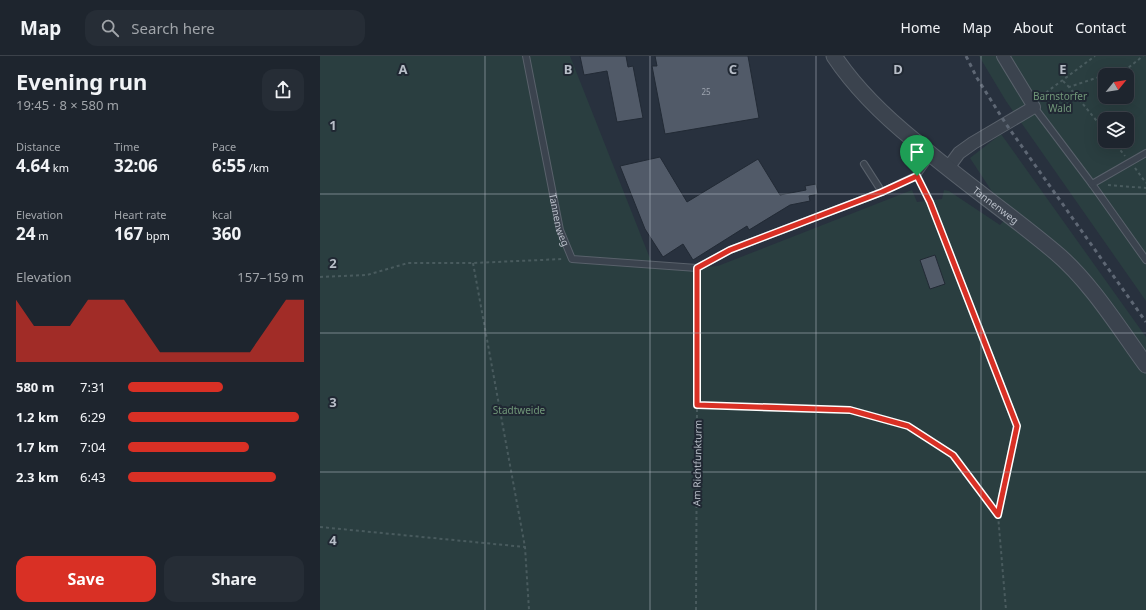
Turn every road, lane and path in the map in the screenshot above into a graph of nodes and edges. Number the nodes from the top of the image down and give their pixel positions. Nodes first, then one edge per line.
1 (526, 56) edge
2 (834, 56) edge
3 (1003, 56) edge
4 (1094, 56) edge
5 (1143, 56) edge
6 (1128, 68) edge
7 (1098, 77) edge
8 (1063, 81) junction
9 (1069, 87) junction
10 (1034, 107) junction
11 (1098, 122) edge
12 (1146, 153) edge
13 (931, 155) junction
14 (864, 164) dead end
15 (948, 168) junction
16 (917, 176) junction
17 (1092, 184) junction
18 (1146, 188) edge
19 (882, 192) junction
20 (572, 259) junction
21 (1146, 260) edge
22 (473, 263) junction
23 (697, 268) junction
24 (320, 277) edge
25 (1146, 365) edge
26 (697, 405) junction
27 (998, 515) junction
28 (320, 527) edge
29 (525, 547) junction
30 (530, 610) edge
31 (696, 610) edge
32 (1006, 610) edge

1 - 20 lane, Tannenweg
2 - 13 street, Tannenweg
3 - 10 street
4 - 8 path
5 - 6 path
7 - 9 path
8 - 9 path
8 - 10 path
9 - 11 path
10 - 15 street
10 - 17 lane
12 - 17 lane
13 - 15 street, Tannenweg
13 - 16 lane
14 - 19 lane
15 - 25 street, Tannenweg
16 - 19 lane
16 - 27 path
17 - 18 path
17 - 21 lane
19 - 23 lane
20 - 22 path
20 - 23 lane, Tannenweg
22 - 24 path
22 - 29 path
23 - 26 path, Am Richtfunkturm
26 - 27 path
26 - 31 path, Am Richtfunkturm
27 - 32 path
28 - 29 path
29 - 30 path

